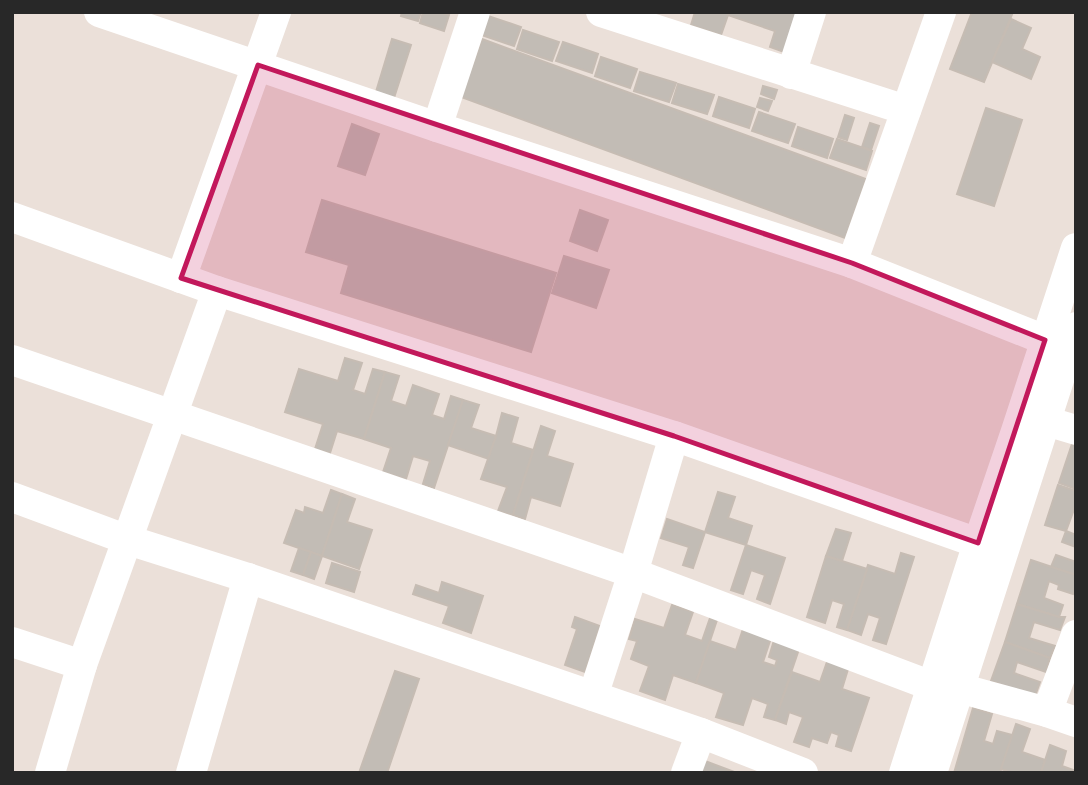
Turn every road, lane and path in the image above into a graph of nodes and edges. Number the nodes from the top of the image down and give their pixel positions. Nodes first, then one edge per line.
1 (99, 12) edge
2 (276, 12) edge
3 (475, 12) edge
4 (601, 12) edge
5 (811, 12) edge
6 (942, 12) edge
7 (258, 65) junction
8 (791, 74) junction
9 (906, 110) junction
10 (437, 127) junction
11 (12, 218) edge
12 (1076, 248) edge
13 (852, 263) junction
14 (180, 278) junction
15 (217, 291) junction
16 (1076, 327) edge
17 (1045, 340) junction
18 (12, 360) edge
19 (173, 415) junction
20 (1046, 421) junction
21 (1076, 430) edge
22 (674, 436) junction
23 (12, 498) edge
24 (128, 540) junction
25 (978, 543) junction
26 (633, 572) junction
27 (248, 578) junction
28 (1076, 635) edge
29 (12, 642) edge
30 (82, 665) junction
31 (945, 687) junction
32 (593, 696) junction
33 (1047, 712) junction
34 (1076, 722) edge
35 (701, 733) junction
36 (50, 773) edge
37 (191, 773) edge
38 (686, 773) edge
39 (803, 773) edge
40 (904, 773) edge
41 (932, 773) edge

1 - 7 street
2 - 7 street
3 - 10 street
4 - 8 street
5 - 8 street
6 - 9 street
7 - 10 street
7 - 14 street
8 - 9 street
9 - 13 street
10 - 13 street
11 - 14 street
12 - 17 street
13 - 17 street
14 - 15 street
15 - 19 street
15 - 22 street
16 - 20 street
17 - 25 street
18 - 19 street
19 - 24 street
19 - 26 street
20 - 21 street
20 - 31 street
22 - 25 street
22 - 26 street
23 - 24 street
24 - 27 street
24 - 30 street
25 - 31 street
26 - 31 street
26 - 32 street
27 - 32 street
27 - 37 street
28 - 33 street
29 - 30 street
30 - 36 street
31 - 33 street
31 - 40 street
31 - 41 street
32 - 35 street
33 - 34 street
35 - 38 street
35 - 39 street

